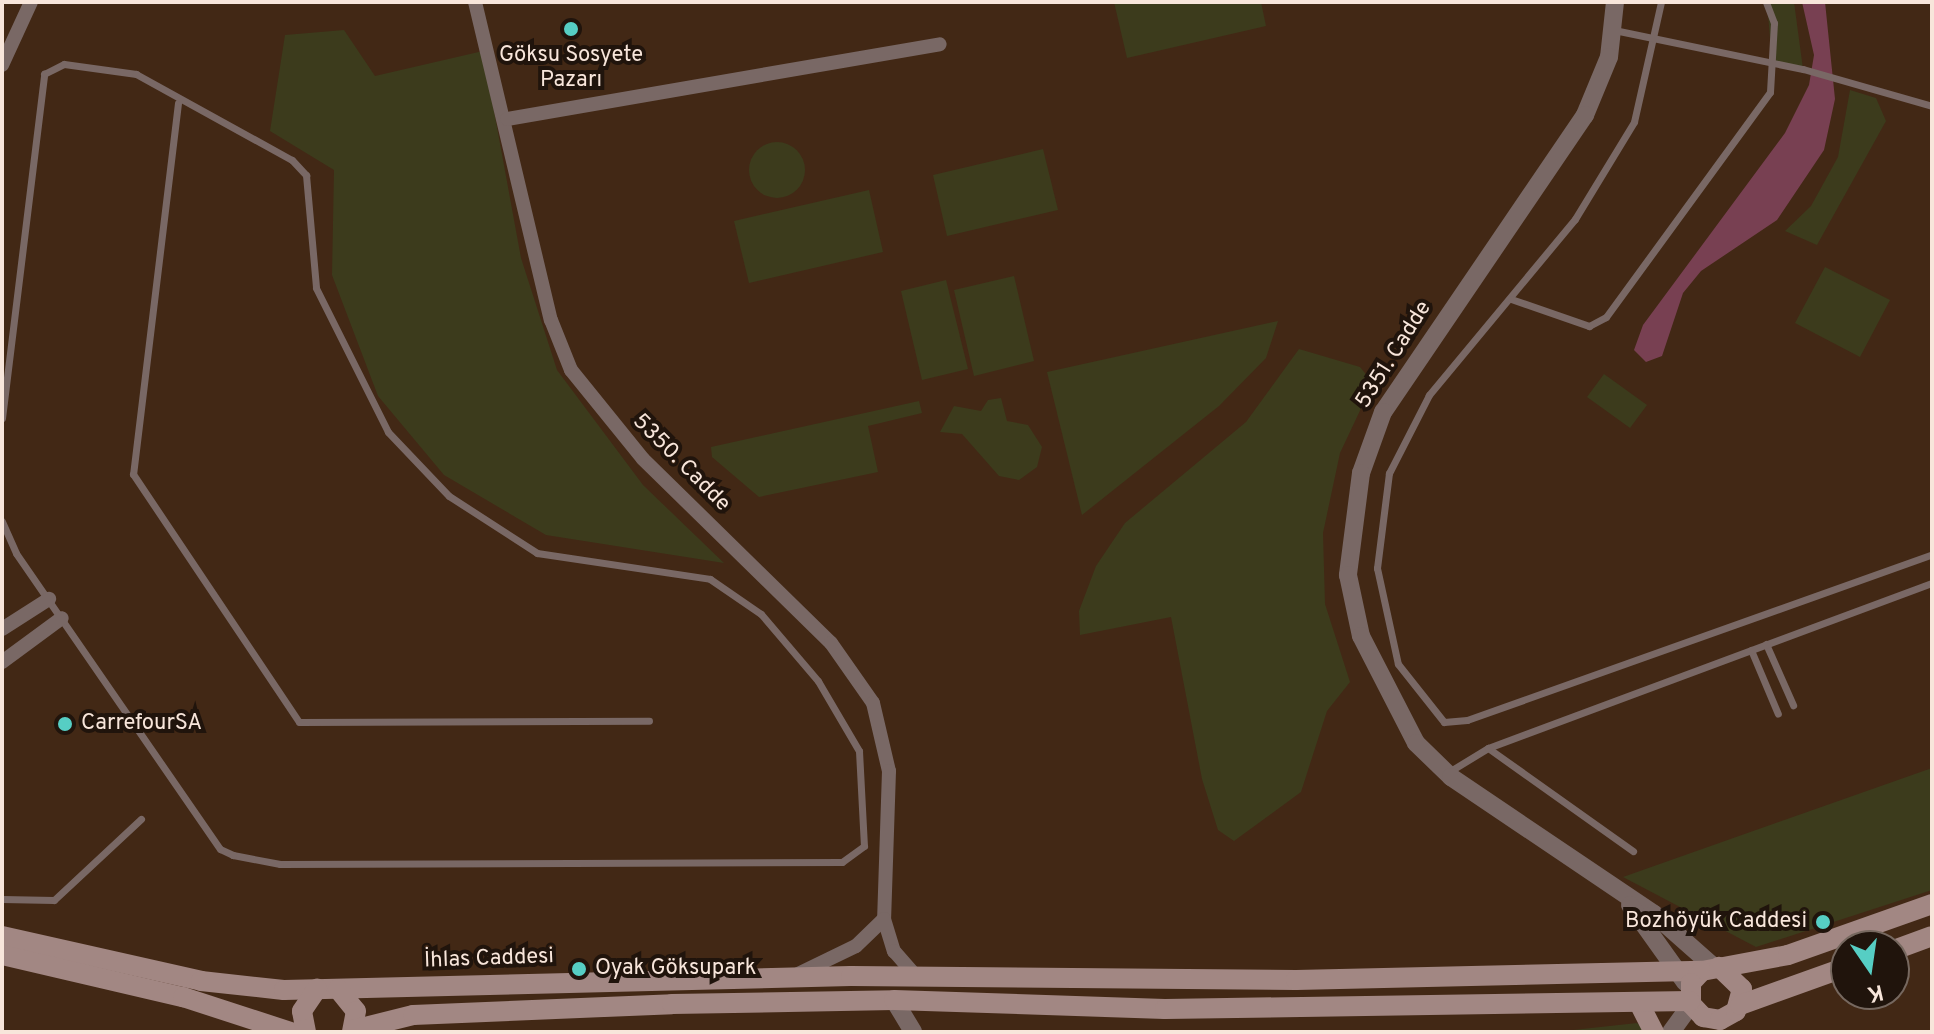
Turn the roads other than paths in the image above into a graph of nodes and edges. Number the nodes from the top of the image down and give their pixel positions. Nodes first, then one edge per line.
1 (31, 2) edge
2 (475, 2) edge
3 (1615, 2) edge
4 (1661, 2) edge
5 (1766, 2) edge
6 (1614, 30) junction
7 (1657, 35) junction
8 (940, 44) dead end
9 (1772, 62) junction
10 (2, 65) edge
11 (178, 103) junction
12 (1932, 106) edge
13 (507, 119) junction
14 (1511, 299) junction
15 (2, 418) edge
16 (2, 521) edge
17 (1932, 554) edge
18 (1932, 583) edge
19 (49, 599) junction
20 (62, 618) junction
21 (2, 629) edge
22 (1766, 644) junction
23 (1751, 650) junction
24 (2, 662) edge
25 (1793, 705) dead end
26 (1778, 714) dead end
27 (649, 721) dead end
28 (1488, 748) junction
29 (1447, 773) junction
30 (141, 819) dead end
31 (1633, 851) dead end
32 (1624, 896) junction
33 (2, 899) edge
34 (1932, 904) edge
35 (884, 919) junction
36 (2, 936) edge
37 (1932, 936) edge
38 (1659, 942) junction
39 (1910, 944) edge
40 (2, 955) edge
41 (1712, 968) junction
42 (1679, 969) junction
43 (1644, 970) junction
44 (1830, 973) edge
45 (792, 977) junction
46 (924, 978) junction
47 (328, 989) junction
48 (1690, 998) junction
49 (894, 1000) junction
50 (1639, 1003) junction
51 (1740, 1005) junction
52 (1713, 1026) edge
53 (352, 1031) edge
54 (291, 1032) edge
55 (306, 1032) edge
56 (913, 1032) edge
57 (1654, 1032) edge
58 (1671, 1032) edge

1 - 10 street
2 - 13 street, 5350. Cadde
3 - 6 street, 5351. Cadde
4 - 7 lane
5 - 9 lane
6 - 7 lane
6 - 29 street, 5351. Cadde
7 - 9 lane
7 - 14 lane
8 - 13 street
9 - 12 lane
9 - 14 lane
11 - 15 lane
11 - 20 lane
11 - 27 lane
13 - 35 street, 5350. Cadde
14 - 17 lane
16 - 19 lane
18 - 22 lane
19 - 20 lane
19 - 21 street
20 - 24 street
22 - 23 lane
22 - 25 lane
23 - 26 lane
23 - 28 lane
28 - 29 lane
28 - 31 lane
29 - 32 street, 5351. Cadde
30 - 33 lane
32 - 38 street, 5351. Cadde
32 - 41 street, 5351. Cadde
34 - 41 main road
35 - 45 street
35 - 46 street, 5350. Cadde
36 - 47 main road, İhlas Caddesi
37 - 39 main road
38 - 42 street, 5351. Cadde
38 - 43 street
40 - 54 main road
41 - 42 main road, İhlas Caddesi
41 - 48 main road
41 - 51 main road
42 - 43 main road, İhlas Caddesi
42 - 48 street, 5351. Cadde
43 - 46 main road, İhlas Caddesi
44 - 51 main road
45 - 46 main road, İhlas Caddesi
45 - 47 main road, İhlas Caddesi
47 - 53 main road
47 - 55 main road
48 - 50 main road
48 - 52 main road
48 - 58 street
49 - 50 main road
49 - 53 main road
49 - 56 street
50 - 57 main road
51 - 52 main road

